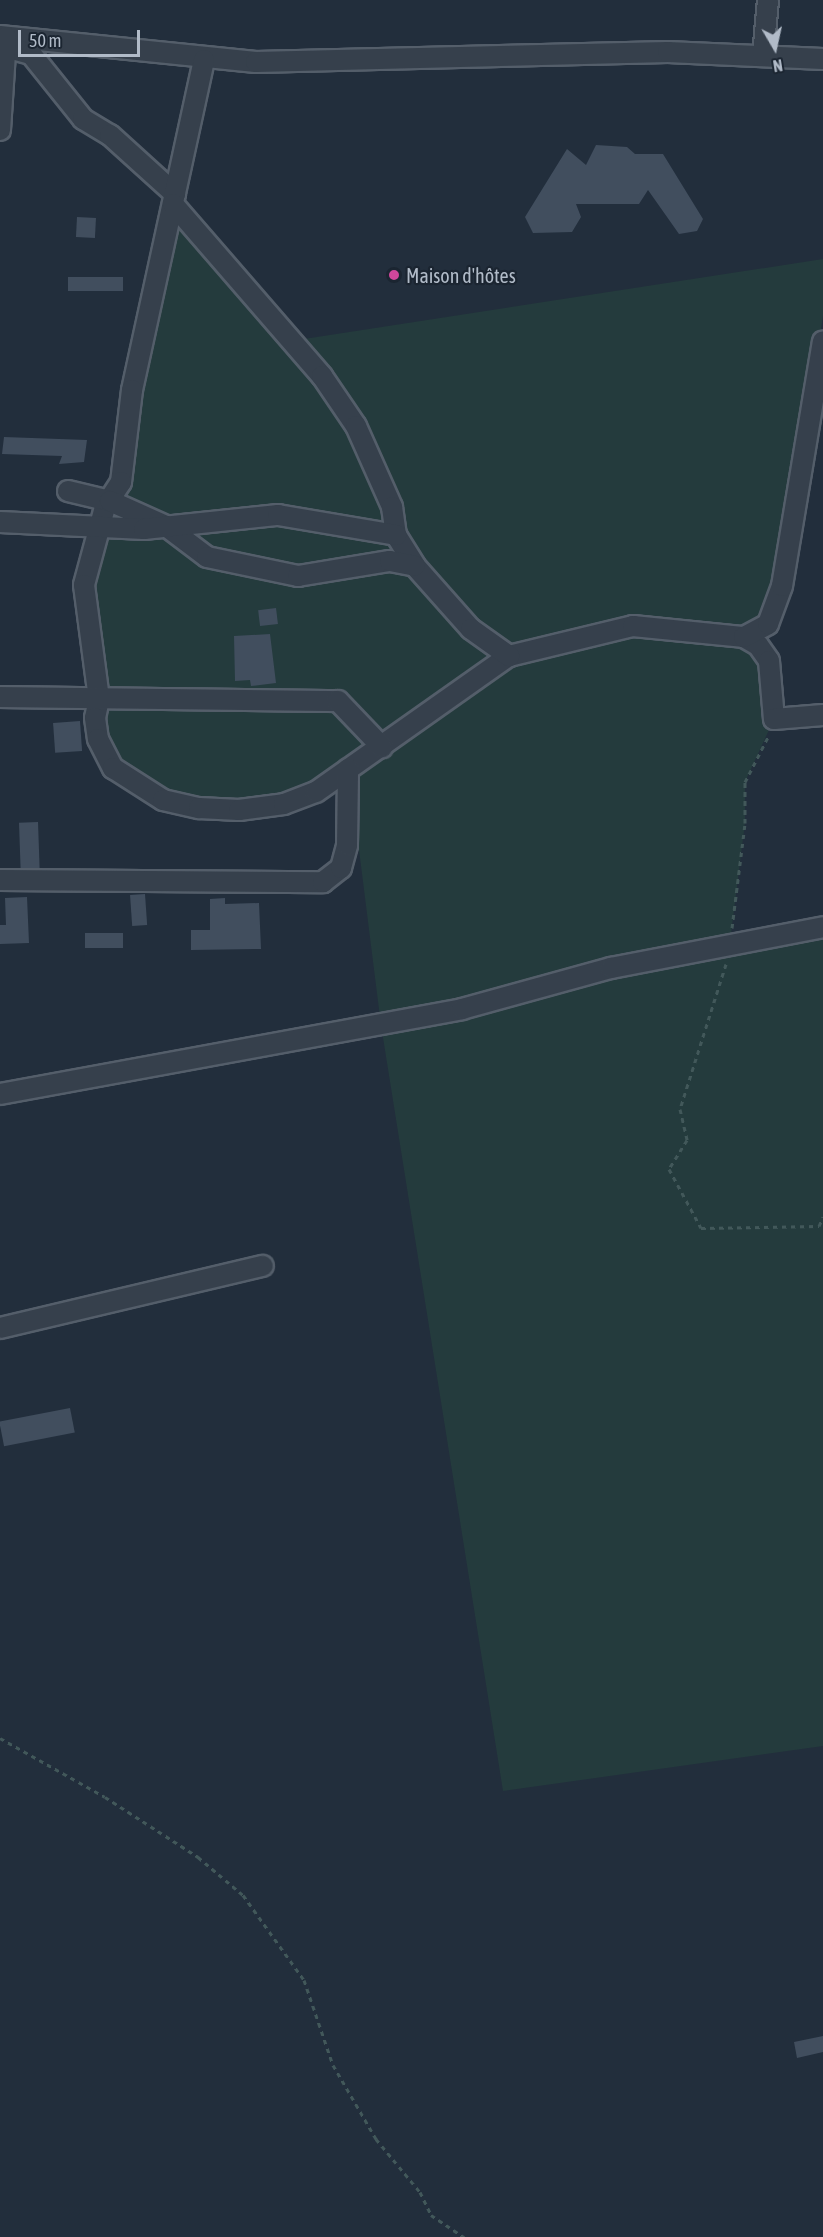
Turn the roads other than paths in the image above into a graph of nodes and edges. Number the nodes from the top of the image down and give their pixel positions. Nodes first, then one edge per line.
1 (768, 0) edge
2 (4, 40) edge
3 (763, 56) junction
4 (823, 59) edge
5 (204, 60) junction
6 (0, 129) edge
7 (174, 199) junction
8 (823, 341) edge
9 (69, 491) dead end
10 (110, 501) junction
11 (0, 522) edge
12 (100, 525) junction
13 (166, 526) junction
14 (396, 535) junction
15 (415, 566) junction
16 (744, 637) junction
17 (509, 656) junction
18 (0, 697) edge
19 (99, 699) junction
20 (823, 715) edge
21 (382, 747) junction
22 (348, 769) junction
23 (0, 880) edge
24 (823, 927) edge
25 (0, 1094) edge
26 (263, 1266) dead end
27 (0, 1328) edge

1 - 3 street
2 - 5 street
2 - 6 street
2 - 7 street
3 - 4 street
3 - 5 street
5 - 7 street
7 - 10 street
7 - 14 street
8 - 16 street
9 - 10 street
10 - 12 street
10 - 13 street
11 - 12 street
12 - 13 street
12 - 19 street
13 - 14 street
13 - 15 street
14 - 15 street
15 - 17 street
16 - 17 street
16 - 20 street
17 - 21 street
18 - 19 street
19 - 21 street
19 - 22 street
21 - 22 street
22 - 23 street
24 - 25 street
26 - 27 street

